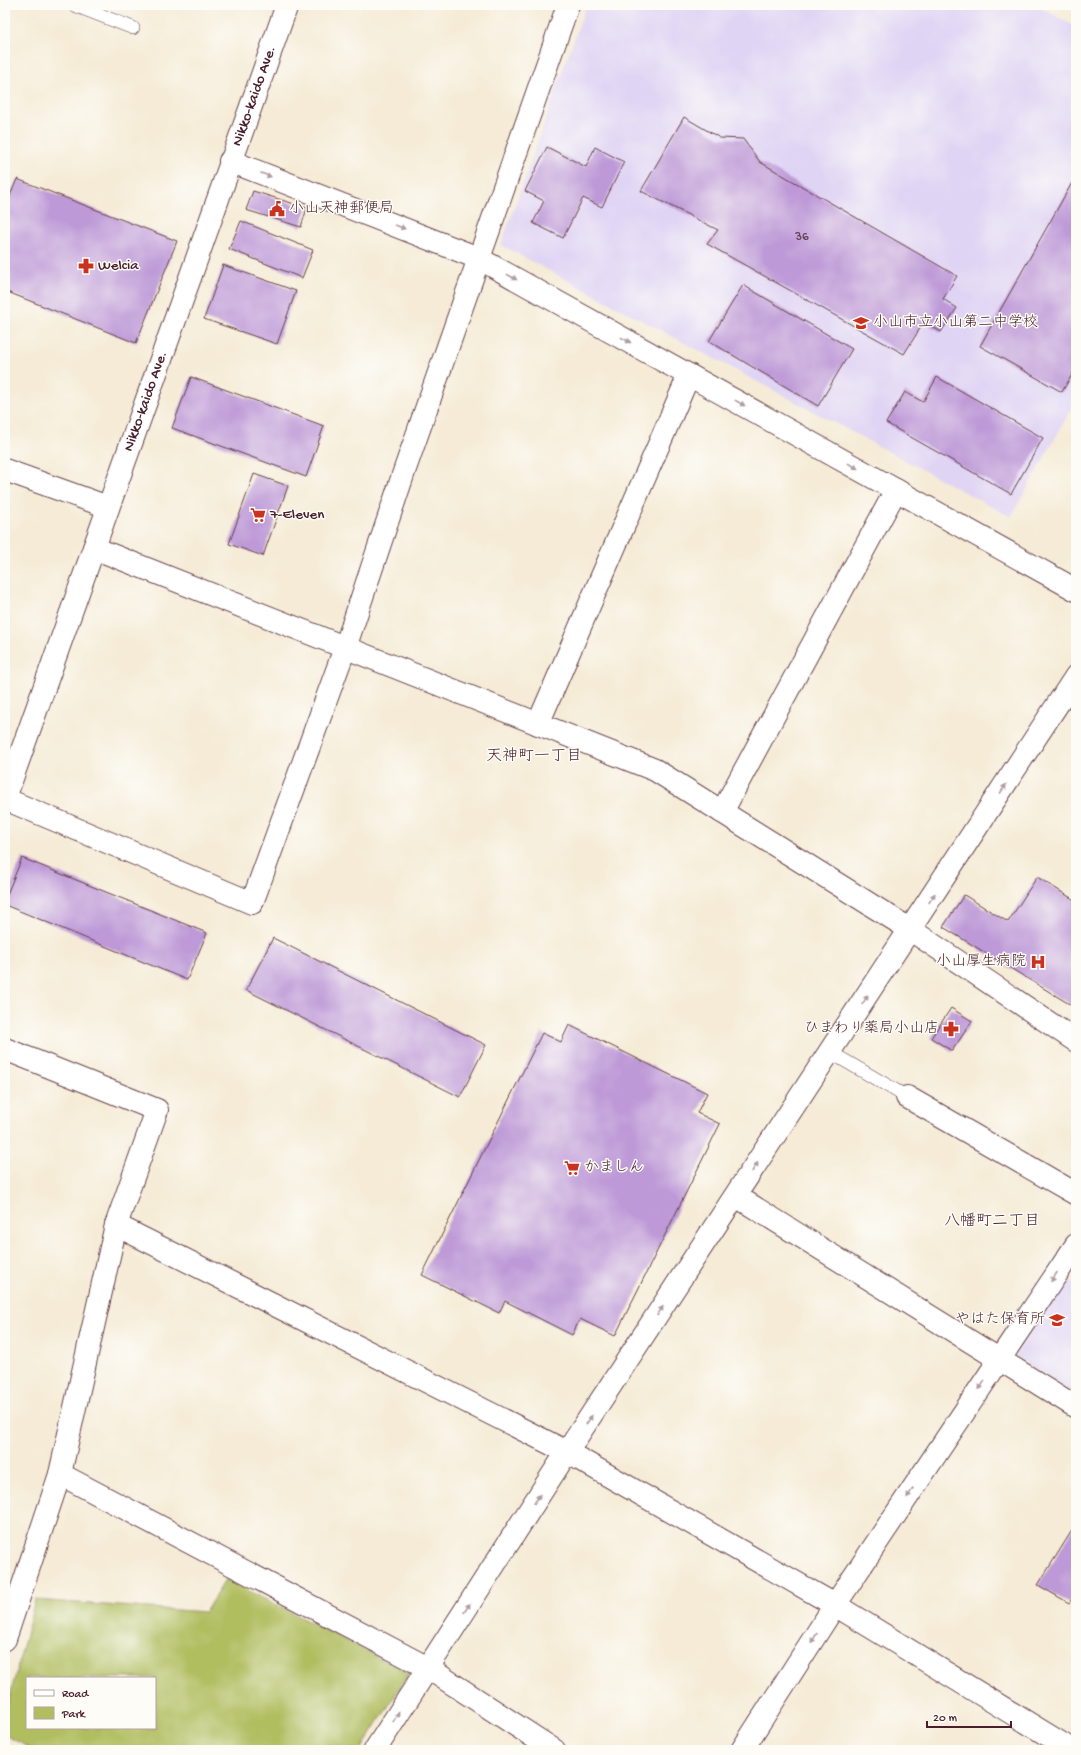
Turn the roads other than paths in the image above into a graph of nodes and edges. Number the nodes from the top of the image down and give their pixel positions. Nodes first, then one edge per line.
1 (74, 5) edge
2 (286, 5) edge
3 (568, 5) edge
4 (133, 28) dead end
5 (230, 161) junction
6 (478, 258) junction
7 (689, 375) junction
8 (5, 470) edge
9 (896, 490) junction
10 (108, 507) junction
11 (94, 548) junction
12 (1076, 590) edge
13 (345, 648) junction
14 (1076, 676) edge
15 (538, 724) junction
16 (5, 798) edge
17 (722, 812) junction
18 (911, 930) junction
19 (1076, 1040) edge
20 (5, 1049) edge
21 (830, 1052) junction
22 (907, 1097) joint
23 (1076, 1194) edge
24 (736, 1196) junction
25 (116, 1225) junction
26 (1076, 1245) edge
27 (1000, 1359) junction
28 (1076, 1407) edge
29 (567, 1452) junction
30 (60, 1474) junction
31 (835, 1605) junction
32 (5, 1639) edge
33 (428, 1668) junction
34 (375, 1750) edge
35 (554, 1750) edge
36 (742, 1750) edge
37 (1072, 1750) edge

1 - 4 lane
2 - 5 street, Nikko-kaido Ave.
3 - 6 street
5 -> 6 street
5 - 10 street, Nikko-kaido Ave.
6 -> 7 street
6 - 13 street
7 -> 9 street
7 - 15 street
8 - 10 street
9 - 12 street
9 - 17 street
10 - 11 street, Nikko-kaido Ave.
11 - 13 street
11 - 16 street, Nikko-kaido Ave.
13 - 15 street
13 - 16 street
18 -> 14 street
15 - 17 street
17 - 18 street
18 - 19 street
21 -> 18 street
20 - 25 street
21 - 22 lane
24 -> 21 street
22 - 23 street
24 - 27 street
29 -> 24 street
25 - 29 street
25 - 30 street
26 -> 27 street
27 - 28 street
27 -> 31 street
29 - 31 street
33 -> 29 street
30 - 32 street
30 - 33 street
31 -> 36 street
31 - 37 street
34 -> 33 street
33 - 35 street

